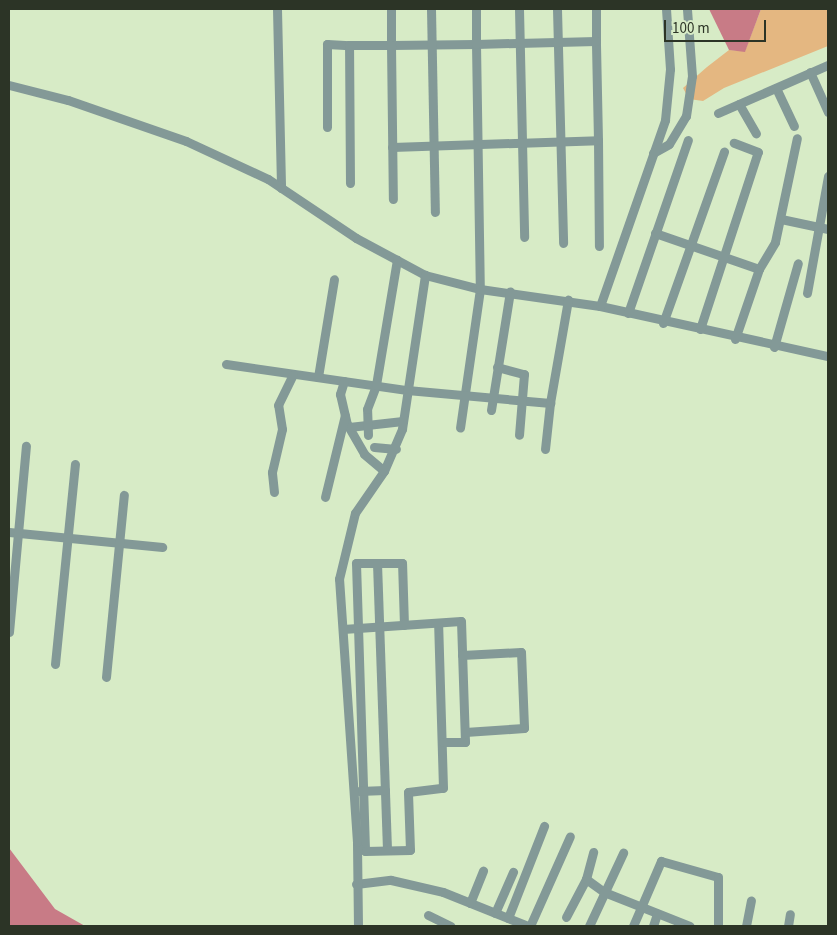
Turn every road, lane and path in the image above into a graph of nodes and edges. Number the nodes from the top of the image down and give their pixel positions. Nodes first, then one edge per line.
1 (277, 9) edge
2 (391, 9) edge
3 (431, 9) edge
4 (476, 9) edge
5 (519, 9) edge
6 (557, 9) edge
7 (596, 9) edge
8 (666, 9) edge
9 (687, 9) edge
10 (596, 41) junction
11 (558, 42) junction
12 (476, 44) junction
13 (520, 44) junction
14 (349, 45) junction
15 (391, 45) junction
16 (432, 45) junction
17 (828, 64) edge
18 (810, 72) junction
19 (9, 85) edge
20 (776, 88) junction
21 (739, 104) junction
22 (828, 112) edge
23 (718, 113) dead end
24 (794, 126) dead end
25 (327, 127) dead end
26 (756, 134) dead end
27 (797, 138) dead end
28 (598, 140) junction
29 (688, 140) dead end
30 (560, 141) junction
31 (522, 142) junction
32 (478, 143) junction
33 (734, 143) dead end
34 (434, 145) junction
35 (392, 147) junction
36 (724, 152) dead end
37 (653, 153) junction
38 (828, 176) edge
39 (350, 183) dead end
40 (280, 188) junction
41 (393, 199) dead end
42 (435, 212) dead end
43 (781, 219) junction
44 (824, 228) edge
45 (654, 232) junction
46 (524, 237) dead end
47 (563, 244) dead end
48 (691, 245) junction
49 (599, 246) dead end
50 (726, 258) junction
51 (397, 260) junction
52 (798, 263) dead end
53 (759, 269) junction
54 (425, 275) junction
55 (334, 279) dead end
56 (480, 289) junction
57 (510, 292) junction
58 (807, 293) dead end
59 (568, 300) junction
60 (600, 306) junction
61 (628, 313) junction
62 (663, 323) junction
63 (700, 329) junction
64 (735, 339) junction
65 (774, 347) junction
66 (828, 356) edge
67 (226, 364) dead end
68 (497, 367) junction
69 (293, 374) junction
70 (318, 377) junction
71 (344, 381) junction
72 (376, 386) junction
73 (407, 390) junction
74 (465, 396) junction
75 (492, 398) junction
76 (522, 401) junction
77 (550, 404) junction
78 (491, 410) dead end
79 (345, 415) junction
80 (403, 422) junction
81 (369, 424) junction
82 (349, 427) junction
83 (460, 428) dead end
84 (368, 435) dead end
85 (519, 435) dead end
86 (26, 446) dead end
87 (374, 448) dead end
88 (396, 449) junction
89 (545, 449) dead end
90 (75, 464) dead end
91 (384, 471) junction
92 (274, 492) dead end
93 (124, 495) dead end
94 (325, 497) dead end
95 (9, 532) edge
96 (18, 533) junction
97 (68, 538) junction
98 (120, 543) junction
99 (162, 547) dead end
100 (377, 563) junction
101 (438, 623) junction
102 (404, 625) junction
103 (380, 627) junction
104 (358, 628) junction
105 (343, 630) junction
106 (9, 632) edge
107 (462, 655) junction
108 (55, 664) dead end
109 (106, 677) dead end
110 (465, 732) junction
111 (443, 742) junction
112 (385, 790) junction
113 (359, 791) junction
114 (544, 826) dead end
115 (570, 836) dead end
116 (387, 850) junction
117 (593, 852) dead end
118 (623, 853) dead end
119 (482, 870) dead end
120 (513, 872) dead end
121 (586, 879) junction
122 (356, 884) junction
123 (604, 892) junction
124 (751, 900) dead end
125 (470, 903) junction
126 (641, 907) junction
127 (495, 913) junction
128 (657, 914) junction
129 (790, 914) dead end
130 (428, 915) dead end
131 (566, 917) dead end
132 (508, 918) junction
133 (358, 926) edge
134 (451, 926) edge
135 (529, 926) edge
136 (589, 926) edge
137 (633, 926) edge
138 (653, 926) edge
139 (690, 926) edge
140 (718, 926) edge
141 (746, 926) edge
142 (788, 926) edge

1 - 40 street
2 - 15 street
3 - 16 street
4 - 12 street
5 - 13 street
6 - 11 street
7 - 10 street
8 - 37 street
9 - 37 street
10 - 11 street
10 - 28 street
11 - 13 street
11 - 30 street
12 - 13 street
12 - 16 street
12 - 32 street
13 - 31 street
14 - 15 street
14 - 25 street
14 - 39 street
15 - 16 street
15 - 35 street
16 - 34 street
17 - 18 street
18 - 20 street
18 - 22 street
19 - 40 street
20 - 21 street
20 - 24 street
21 - 23 street
21 - 26 street
27 - 43 street
28 - 30 street
28 - 49 street
29 - 45 street
30 - 31 street
30 - 47 street
31 - 32 street
31 - 46 street
32 - 34 street
32 - 56 street
33 - 50 street
34 - 35 street
34 - 42 street
35 - 41 street
36 - 48 street
37 - 60 street
38 - 44 street
40 - 51 street
43 - 44 street
43 - 53 street
44 - 58 street
45 - 48 street
45 - 61 street
48 - 50 street
48 - 62 street
50 - 53 street
50 - 63 street
51 - 54 street
51 - 72 street
52 - 65 street
53 - 64 street
54 - 56 street
54 - 73 street
55 - 70 street
56 - 57 street
56 - 74 street
57 - 59 street
57 - 68 street
59 - 60 street
59 - 77 street
60 - 61 street
61 - 62 street
62 - 63 street
63 - 64 street
64 - 65 street
65 - 66 street
67 - 69 street
68 - 75 street
68 - 76 street
69 - 70 street
69 - 92 street
70 - 71 street
71 - 72 street
71 - 79 street
72 - 73 street
72 - 81 street
73 - 74 street
73 - 80 street
74 - 75 street
74 - 83 street
75 - 76 street
75 - 78 street
76 - 77 street
76 - 85 street
77 - 89 street
79 - 82 street
79 - 94 street
80 - 81 street
80 - 88 street
81 - 82 street
81 - 84 street
82 - 91 street
86 - 96 street
87 - 88 street
88 - 91 street
90 - 97 street
91 - 105 street
93 - 98 street
95 - 96 street
96 - 97 street
96 - 106 street
97 - 98 street
97 - 108 street
98 - 99 street
98 - 109 street
100 - 102 street
100 - 103 street
100 - 104 street
101 - 102 street
101 - 107 street
101 - 111 street
102 - 103 street
103 - 104 street
103 - 112 street
104 - 105 street
104 - 113 street
105 - 113 street
107 - 110 street
107 - 110 street
110 - 111 street
111 - 116 street
112 - 113 street
112 - 116 street
113 - 116 street
113 - 122 street
114 - 132 street
115 - 135 street
117 - 121 street
118 - 123 street
119 - 125 street
120 - 127 street
121 - 123 street
121 - 131 street
122 - 125 street
122 - 133 street
123 - 126 street
123 - 136 street
124 - 141 street
125 - 127 street
126 - 128 street
126 - 137 street
126 - 140 street
127 - 132 street
128 - 138 street
128 - 139 street
129 - 142 street
130 - 134 street
132 - 135 street

